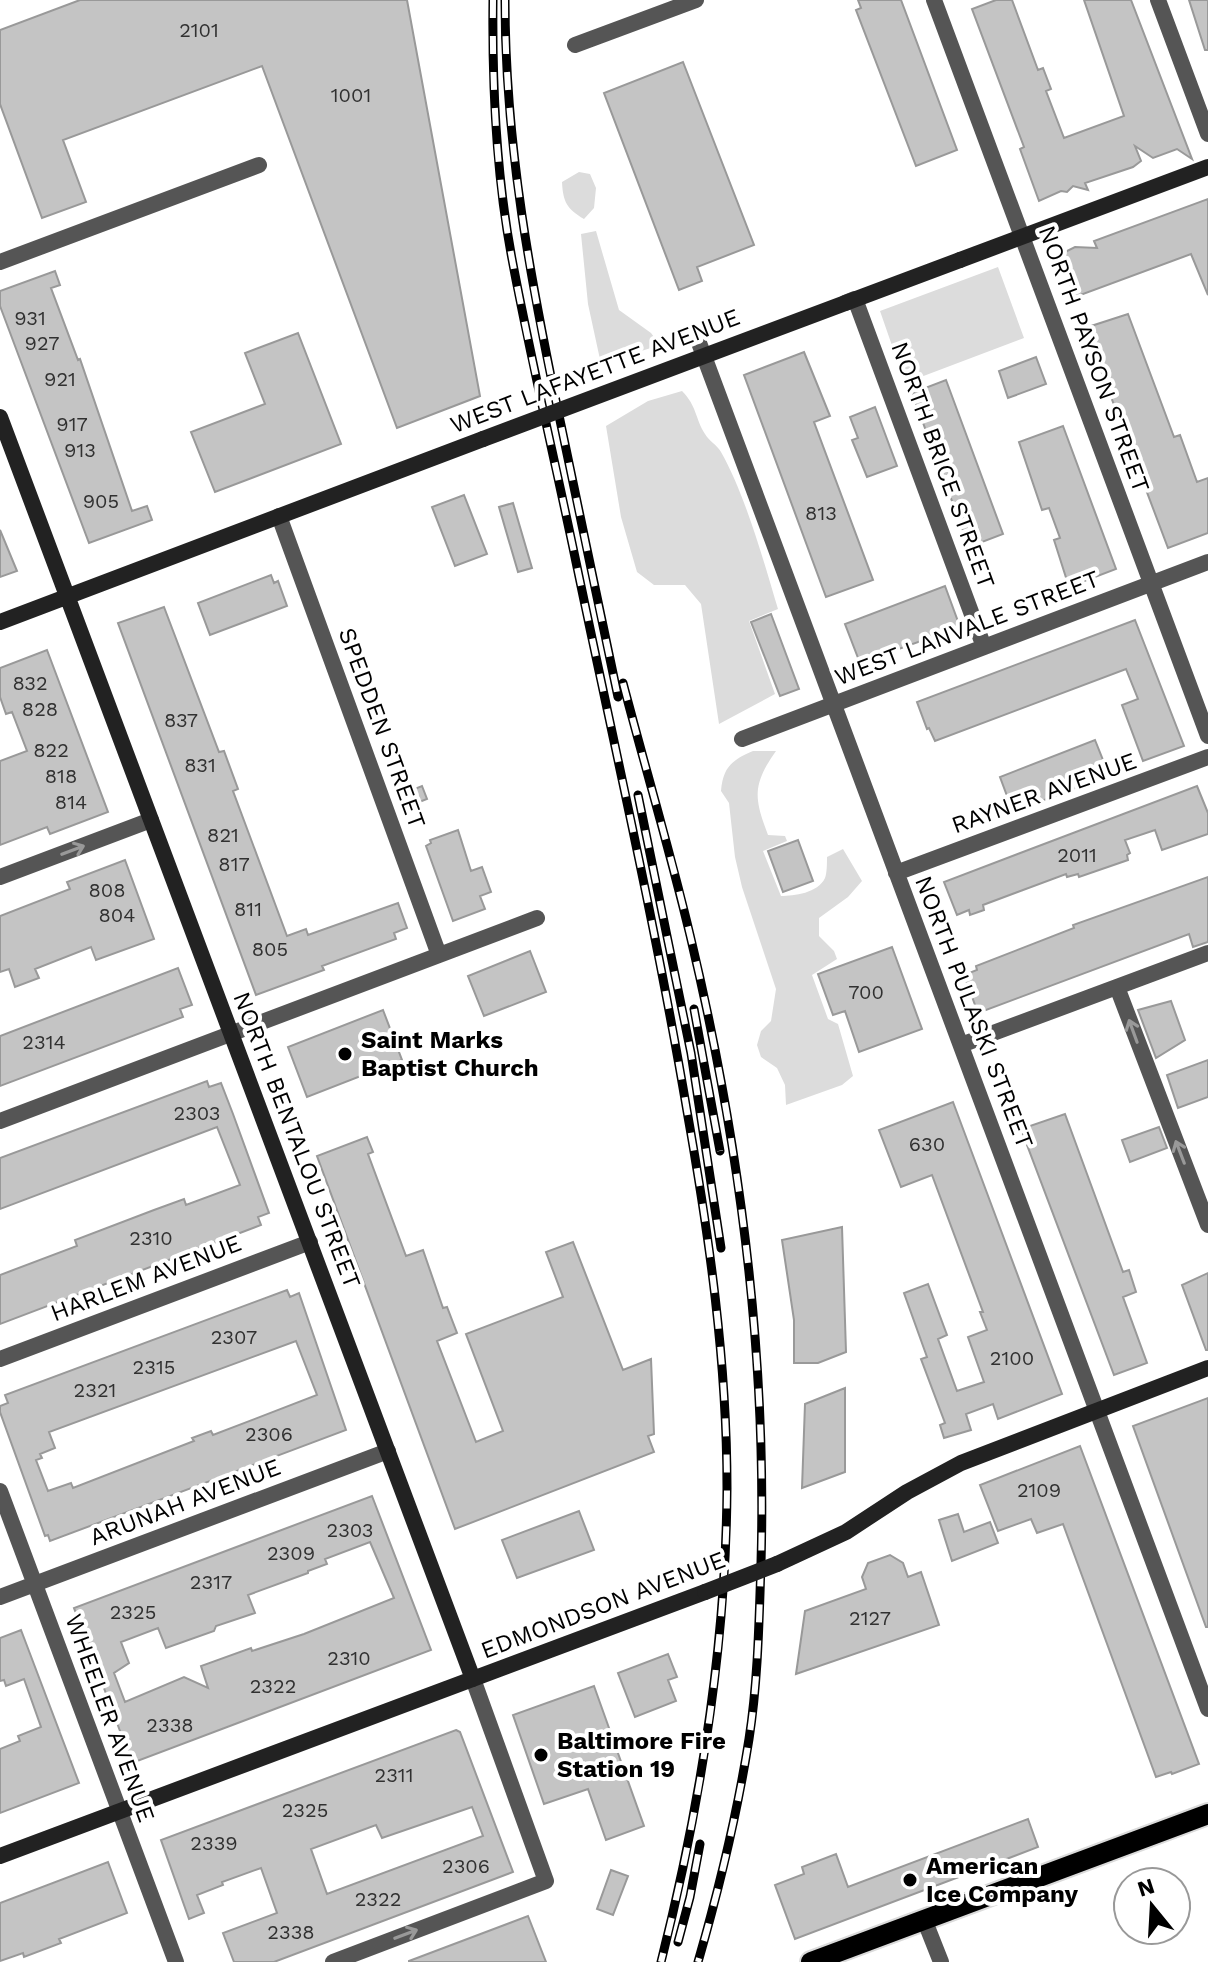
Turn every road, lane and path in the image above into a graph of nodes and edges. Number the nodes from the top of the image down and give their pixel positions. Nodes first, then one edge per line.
1 (696, 0) edge
2 (934, 0) edge
3 (1158, 0) edge
4 (575, 45) dead end
5 (1208, 134) edge
6 (259, 165) dead end
7 (1208, 167) edge
8 (1022, 236) junction
9 (0, 262) edge
10 (855, 299) joint
11 (695, 332) dead end
12 (704, 357) junction
13 (0, 417) edge
14 (279, 516) junction
15 (1208, 562) edge
16 (1152, 584) junction
17 (67, 596) junction
18 (0, 622) edge
19 (984, 647) junction
20 (833, 704) junction
21 (1208, 736) edge
22 (742, 739) dead end
23 (1208, 757) edge
24 (151, 820) junction
25 (896, 873) junction
26 (0, 877) edge
27 (537, 918) dead end
28 (1208, 953) edge
29 (439, 955) junction
30 (1117, 987) junction
31 (231, 1034) junction
32 (961, 1045) junction
33 (0, 1121) edge
34 (1208, 1225) edge
35 (310, 1242) junction
36 (0, 1359) edge
37 (1208, 1368) edge
38 (1098, 1410) junction
39 (388, 1451) junction
40 (0, 1491) edge
41 (35, 1584) junction
42 (0, 1597) edge
43 (473, 1679) junction
44 (1208, 1709) edge
45 (119, 1811) junction
46 (1208, 1814) edge
47 (0, 1856) edge
48 (924, 1919) junction
49 (176, 1962) edge
50 (333, 1962) edge
51 (811, 1962) edge
52 (941, 1962) edge

1 - 4 street
2 - 8 street, NORTH PAYSON STREET
3 - 5 street
6 - 9 street
7 - 8 main road, WEST LAFAYETTE AVENUE
8 - 14 main road, WEST LAFAYETTE AVENUE, bridge
8 - 16 street, NORTH PAYSON STREET
10 - 12 street, WEST LAFAYETTE AVENUE
10 - 19 street, NORTH BRICE STREET
11 - 12 street, NORTH PULASKI STREET
12 - 20 street, NORTH PULASKI STREET
13 - 17 main road, NORTH BENTALOU STREET
14 - 17 main road, WEST LAFAYETTE AVENUE
14 - 29 street, SPEDDEN STREET
15 - 16 street, WEST LANVALE STREET
16 - 19 street, WEST LANVALE STREET
16 - 21 street, NORTH PAYSON STREET
17 - 18 main road, WEST LAFAYETTE AVENUE
17 - 24 main road, NORTH BENTALOU STREET
19 - 20 street, WEST LANVALE STREET
20 - 22 street, WEST LANVALE STREET
20 - 25 street, NORTH PULASKI STREET
23 - 25 street, RAYNER AVENUE
26 -> 24 street
24 - 31 main road, NORTH BENTALOU STREET
25 - 32 street, NORTH PULASKI STREET
27 - 29 street
28 - 30 street
29 - 31 street
30 - 32 street
34 -> 30 street
31 - 33 street
31 - 35 main road, NORTH BENTALOU STREET
32 - 38 street, NORTH PULASKI STREET
35 - 36 street, HARLEM AVENUE
35 - 39 main road, NORTH BENTALOU STREET
37 - 38 main road, EDMONDSON AVENUE
38 - 43 main road, EDMONDSON AVENUE, bridge
38 - 44 street, NORTH PULASKI STREET
39 - 41 street, ARUNAH AVENUE
39 - 43 main road, NORTH BENTALOU STREET
40 - 41 street, WHEELER AVENUE
41 - 42 street, ARUNAH AVENUE
41 - 45 street, WHEELER AVENUE
43 - 45 main road, EDMONDSON AVENUE
50 -> 43 street, NORTH BENTALOU STREET
45 - 47 main road, EDMONDSON AVENUE
45 - 49 street, WHEELER AVENUE
46 - 48 main road
48 - 51 main road
48 - 52 street

